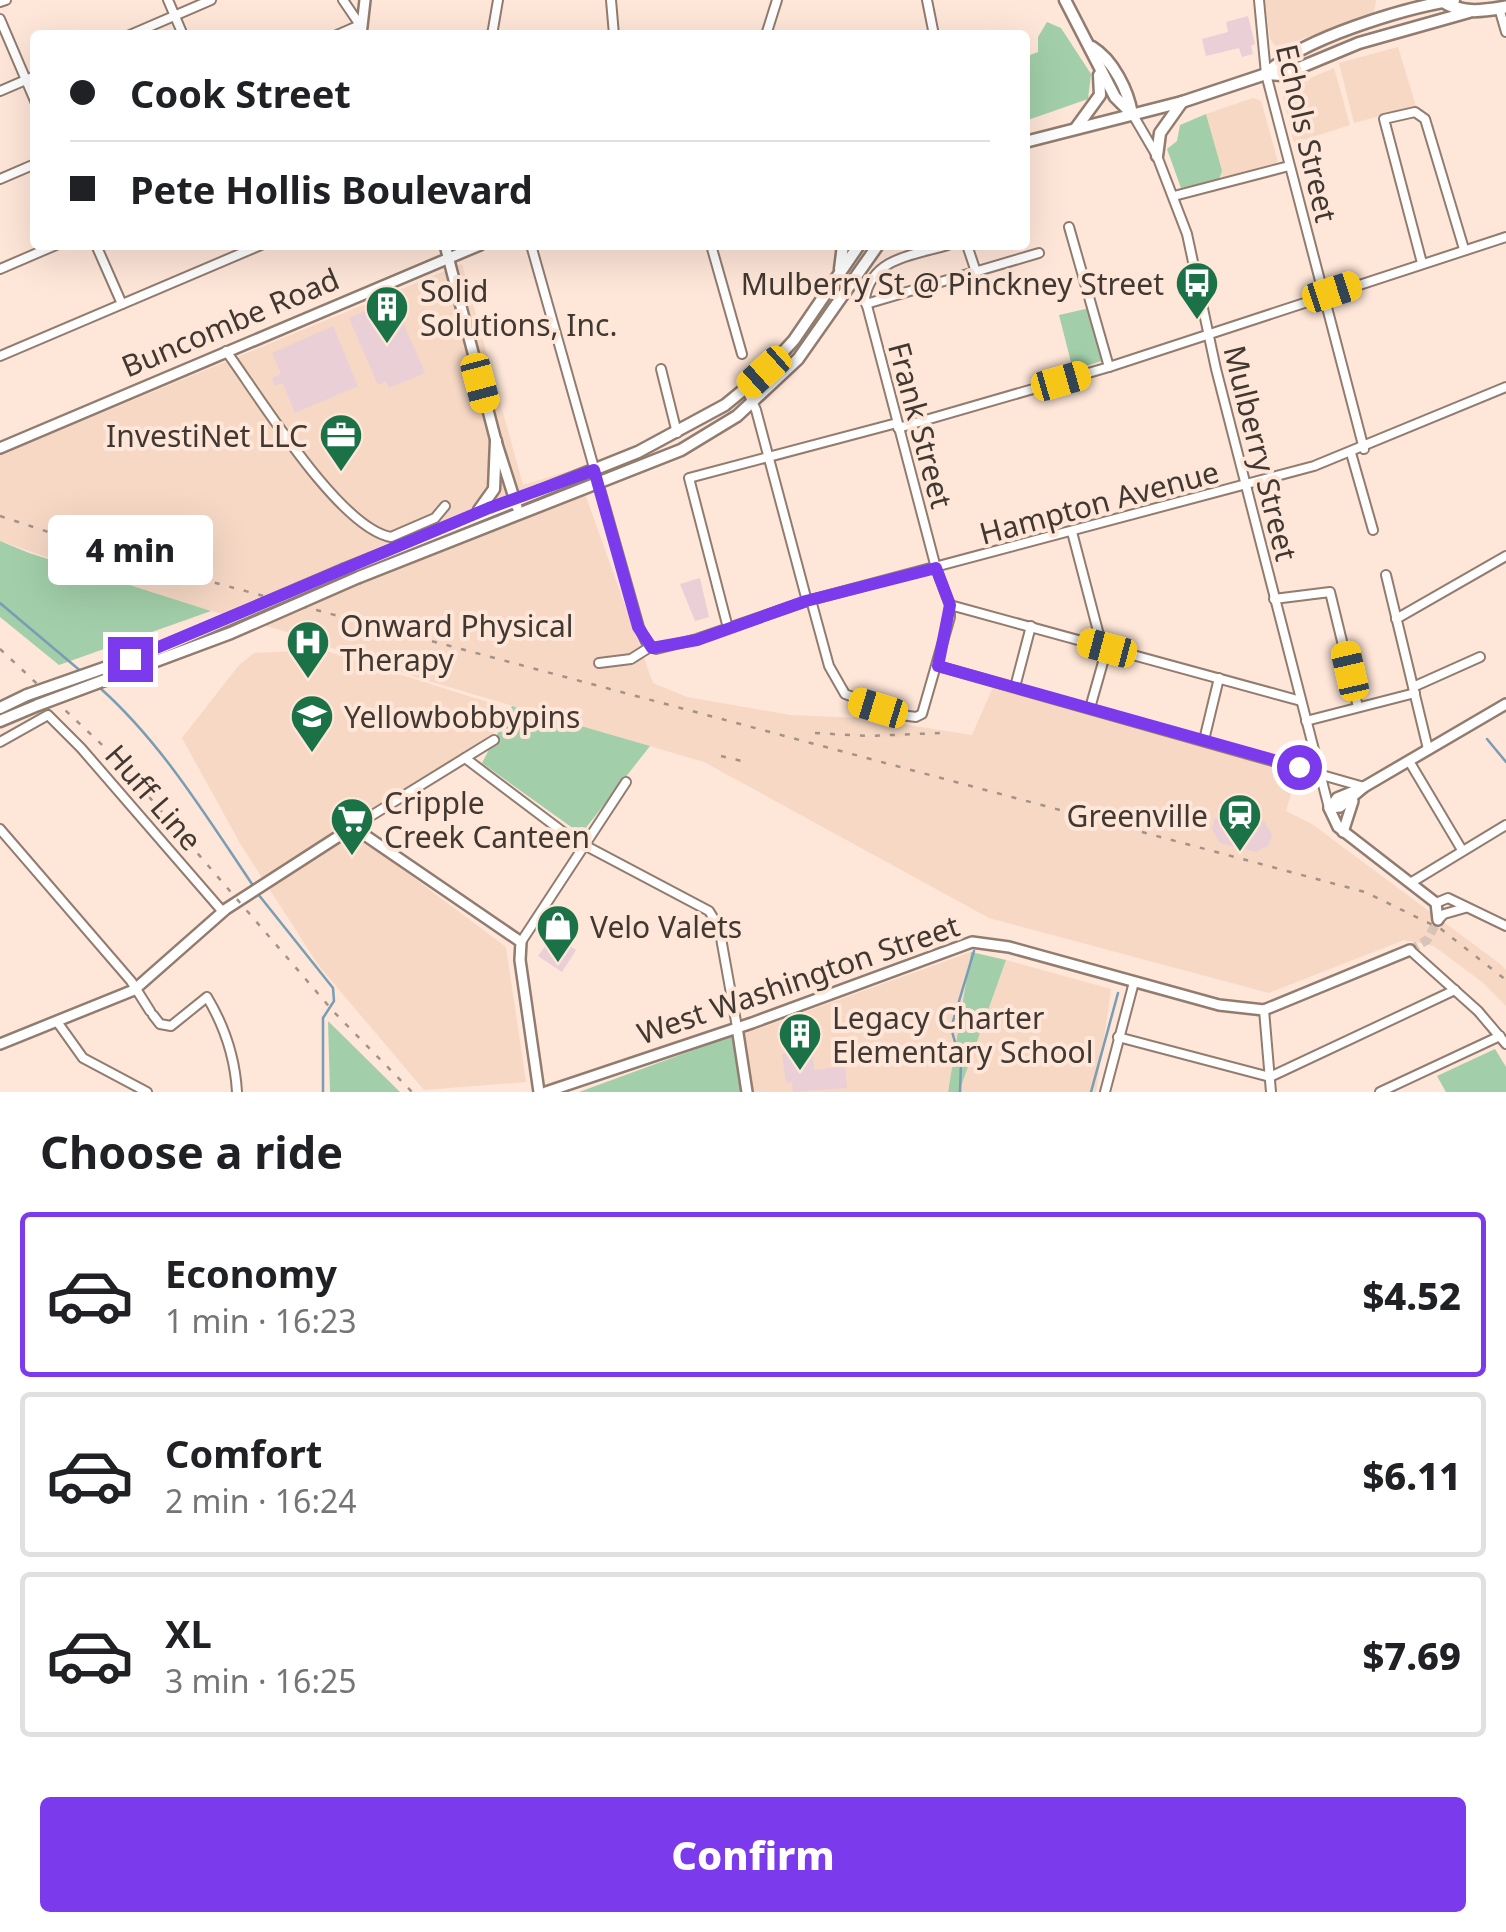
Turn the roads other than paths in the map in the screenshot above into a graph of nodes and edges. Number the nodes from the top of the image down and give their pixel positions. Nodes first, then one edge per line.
1 (168, 0) edge
2 (211, 0) edge
3 (343, 0) edge
4 (365, 0) edge
5 (498, 0) edge
6 (611, 0) edge
7 (777, 0) edge
8 (928, 0) edge
9 (1065, 0) edge
10 (1259, 0) edge
11 (1416, 0) edge
12 (1446, 1) edge
13 (1502, 7) edge
14 (1407, 11) junction
15 (1472, 12) junction
16 (175, 16) junction
17 (0, 19) edge
18 (142, 30) edge
19 (181, 30) edge
20 (360, 30) edge
21 (493, 30) edge
22 (614, 30) edge
23 (768, 30) edge
24 (933, 30) edge
25 (1506, 32) edge
26 (1092, 47) junction
27 (1094, 60) junction
28 (1266, 74) junction
29 (30, 78) edge
30 (0, 91) edge
31 (1182, 102) junction
32 (1133, 115) junction
33 (1076, 128) junction
34 (1030, 141) edge
35 (1157, 156) junction
36 (30, 166) edge
37 (1290, 166) junction
38 (0, 179) edge
39 (1174, 196) junction
40 (1069, 227) dead end
41 (1506, 237) edge
42 (1464, 249) junction
43 (44, 250) edge
44 (98, 250) edge
45 (248, 250) edge
46 (446, 250) edge
47 (533, 250) edge
48 (713, 250) edge
49 (842, 250) edge
50 (855, 250) edge
51 (874, 250) edge
52 (933, 250) edge
53 (969, 250) edge
54 (1039, 253) dead end
55 (1422, 263) junction
56 (0, 269) edge
57 (840, 271) junction
58 (976, 272) junction
59 (1323, 295) junction
60 (122, 304) junction
61 (866, 304) junction
62 (1208, 333) junction
63 (226, 352) junction
64 (742, 354) dead end
65 (0, 356) edge
66 (1109, 367) junction
67 (662, 369) dead end
68 (1506, 387) edge
69 (746, 388) junction
70 (753, 402) junction
71 (897, 425) junction
72 (677, 434) junction
73 (496, 441) junction
74 (1, 445) edge
75 (1364, 449) junction
76 (1351, 453) junction
77 (769, 458) junction
78 (594, 470) junction
79 (598, 484) junction
80 (1246, 487) junction
81 (515, 500) junction
82 (445, 506) dead end
83 (520, 513) junction
84 (472, 517) junction
85 (1374, 530) dead end
86 (1072, 532) junction
87 (1506, 556) edge
88 (936, 568) junction
89 (1386, 576) dead end
90 (1274, 599) junction
91 (809, 600) junction
92 (950, 605) junction
93 (1396, 619) junction
94 (1030, 626) junction
95 (728, 628) junction
96 (650, 647) junction
97 (1107, 648) junction
98 (1480, 657) dead end
99 (600, 662) dead end
100 (938, 666) junction
101 (1219, 678) junction
102 (1014, 687) junction
103 (1414, 690) junction
104 (1301, 701) junction
105 (1506, 704) edge
106 (1358, 707) junction
107 (0, 708) edge
108 (1090, 708) junction
109 (0, 721) edge
110 (1306, 721) junction
111 (494, 740) dead end
112 (1204, 740) junction
113 (0, 742) edge
114 (1428, 748) junction
115 (465, 758) junction
116 (1409, 760) junction
117 (1318, 772) junction
118 (626, 782) dead end
119 (1361, 791) junction
120 (1330, 808) junction
121 (1506, 825) edge
122 (353, 827) junction
123 (0, 829) edge
124 (1343, 832) junction
125 (582, 844) junction
126 (1462, 850) junction
127 (1412, 882) junction
128 (1436, 903) junction
129 (1470, 908) junction
130 (223, 912) junction
131 (1438, 920) joint
132 (1506, 926) edge
133 (521, 942) junction
134 (1410, 950) joint
135 (1134, 982) junction
136 (134, 990) junction
137 (1455, 990) junction
138 (1264, 1010) junction
139 (58, 1022) junction
140 (737, 1027) junction
141 (1118, 1037) junction
142 (1503, 1040) edge
143 (0, 1044) edge
144 (1270, 1078) junction
145 (1105, 1090) edge
146 (148, 1092) edge
147 (237, 1092) edge
148 (542, 1092) edge
149 (747, 1092) edge
150 (1272, 1092) edge
151 (1380, 1092) edge

1 - 16 street
2 - 16 street
3 - 20 street
4 - 20 street
5 - 21 street
6 - 22 street
7 - 23 street
8 - 24 street
9 - 26 main road
10 - 28 street, Echols Street
11 - 14 main road
12 - 14 main road
12 - 15 main road
13 - 15 main road
13 - 25 street
14 - 28 main road
15 - 28 main road
16 - 18 street
16 - 19 street
17 - 29 street
26 - 27 main road
26 - 32 main road
27 - 32 main road
27 - 33 main road
28 - 31 main road
28 - 37 street, Echols Street
29 - 30 street
31 - 32 main road
31 - 35 main road
32 - 33 main road
32 - 35 street, Mulberry Street
33 - 34 main road
35 - 39 street, Mulberry Street
36 - 38 street
37 - 39 street
37 - 59 street, Echols Street
39 - 62 street, Mulberry Street
40 - 66 street
41 - 42 street
42 - 55 street
42 - 55 street
43 - 56 street
44 - 60 street
45 - 60 street
46 - 63 street, Buncombe Road
46 - 73 street
47 - 78 street
48 - 64 street
49 - 57 main road
50 - 57 main road
51 - 70 main road
52 - 61 street
53 - 58 street
54 - 58 street
55 - 59 street
57 - 69 main road
58 - 61 street
59 - 62 street
59 - 75 street, Echols Street
60 - 65 street
61 - 71 street, Frank Street
62 - 66 street
62 - 80 street, Mulberry Street
63 - 74 street, Buncombe Road
63 - 82 street
66 - 71 street
67 - 72 street
68 - 75 street, Hampton Avenue
69 - 70 street
69 - 72 main road
70 - 77 street
70 - 79 main road
71 - 77 street
71 - 88 street, Frank Street
72 - 78 main road
73 - 81 street
73 - 84 main road
75 - 76 street, Hampton Avenue
76 - 80 street, Hampton Avenue
76 - 85 street
77 - 91 street
77 - 95 street
78 - 79 street
78 - 81 main road
79 - 83 main road
79 - 96 street
80 - 86 street, Hampton Avenue
80 - 90 street, Mulberry Street
81 - 83 street
81 - 84 main road
83 - 109 main road, bridge
84 - 107 main road, bridge
86 - 88 street, Hampton Avenue
86 - 97 street
87 - 93 street
88 - 91 street, Hampton Avenue
88 - 92 street, Frank Street
89 - 93 street
90 - 104 street, Mulberry Street
90 - 106 street
91 - 95 street, Hampton Avenue
91 - 100 street
92 - 94 street
92 - 100 street
93 - 103 street
94 - 97 street
94 - 102 street
95 - 96 street, Hampton Avenue
96 - 99 street, Hampton Avenue
97 - 101 street
97 - 108 street
98 - 103 street
100 - 102 street
101 - 104 street
101 - 112 street
102 - 108 street
103 - 106 street
103 - 114 street
104 - 110 street, Mulberry Street
105 - 114 street
106 - 110 street
108 - 112 street
110 - 117 street, Mulberry Street
111 - 115 street
112 - 117 street
113 - 130 street, Huff Line
114 - 116 street
115 - 122 street
115 - 125 street
116 - 119 street
116 - 126 street
117 - 119 street
117 - 120 street, Mulberry Street
118 - 125 street
119 - 120 street
119 - 124 street
120 - 124 street
121 - 126 street
122 - 130 street
122 - 133 street
123 - 136 street
124 - 127 street
125 - 133 street
125 - 140 street
126 - 127 street
127 - 128 street
128 - 129 street
128 - 131 street
129 - 131 street
129 - 132 street
130 - 136 street
133 - 148 street
134 - 137 street
134 - 138 street, West Washington Street
135 - 138 street, West Washington Street
135 - 140 street, West Washington Street
135 - 141 street
136 - 139 street
136 - 147 street
137 - 142 street
137 - 144 street
138 - 144 street
139 - 143 street
139 - 146 street
140 - 148 street, West Washington Street
140 - 149 street
141 - 144 street
141 - 145 street
142 - 151 street
144 - 150 street

